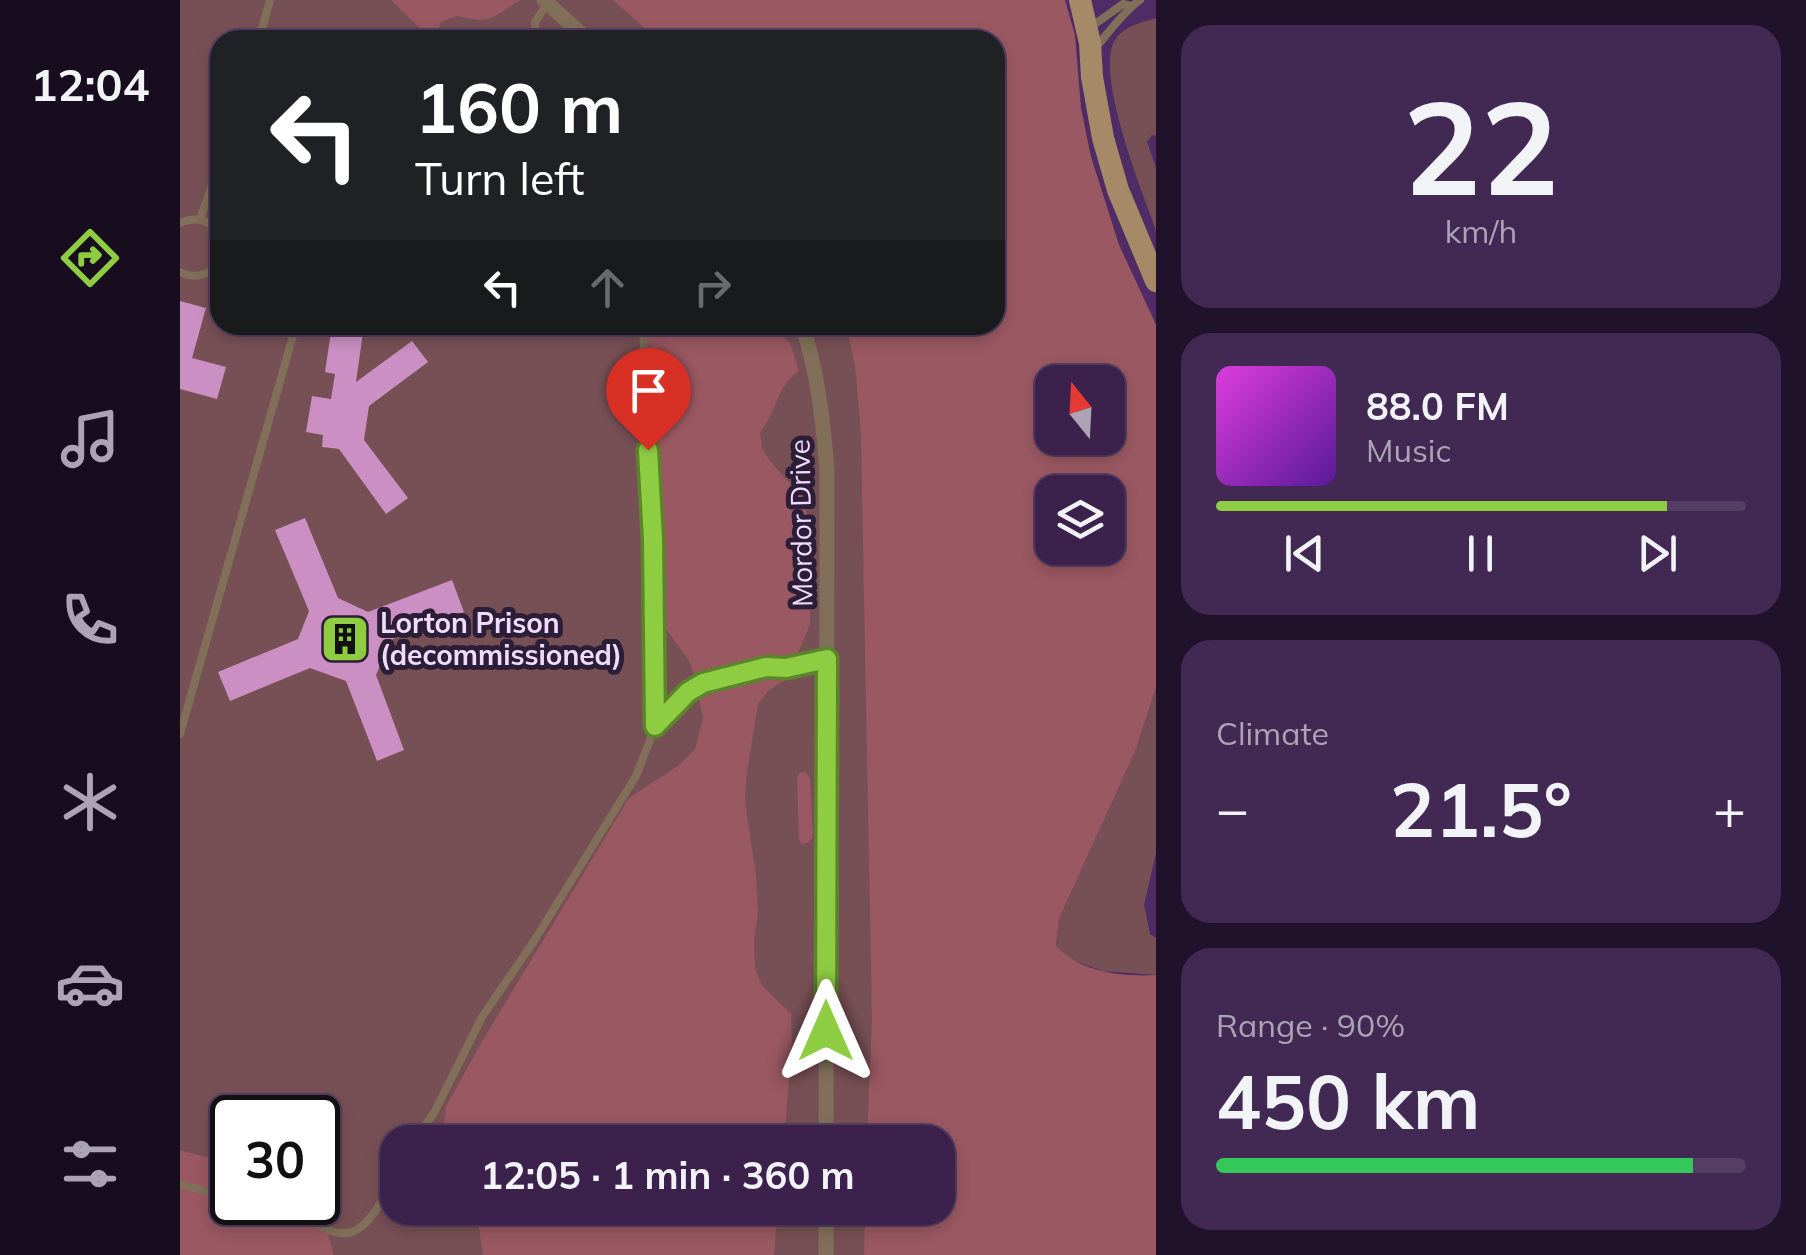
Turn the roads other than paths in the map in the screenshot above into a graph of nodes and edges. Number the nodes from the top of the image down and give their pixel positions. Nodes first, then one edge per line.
1 (270, 0) edge
2 (1080, 0) edge
3 (546, 2) edge
4 (1135, 3) edge
5 (1087, 29) junction
6 (262, 30) edge
7 (536, 30) edge
8 (577, 30) edge
9 (1091, 53) junction
10 (210, 191) edge
11 (200, 220) junction
12 (180, 223) edge
13 (210, 224) edge
14 (210, 271) edge
15 (180, 272) edge
16 (1156, 281) edge
17 (293, 335) edge
18 (643, 335) edge
19 (805, 335) edge
20 (827, 659) junction
21 (655, 726) junction
22 (180, 734) edge
23 (426, 1125) edge
24 (826, 1125) edge
25 (180, 1184) edge
26 (210, 1192) edge
27 (380, 1201) edge
28 (316, 1225) edge
29 (826, 1225) edge
30 (826, 1255) edge

1 - 6 lane
2 - 5 main road
3 - 7 lane
3 - 8 street
4 - 5 lane
4 - 9 lane
5 - 9 main road
9 - 16 main road
10 - 11 lane
11 - 12 lane
11 - 13 lane
14 - 15 lane
17 - 22 lane
18 - 21 lane
19 - 20 street, Mordor Drive
20 - 21 lane
20 - 24 street, Mordor Drive
21 - 23 lane
25 - 26 lane
27 - 28 lane
29 - 30 street

